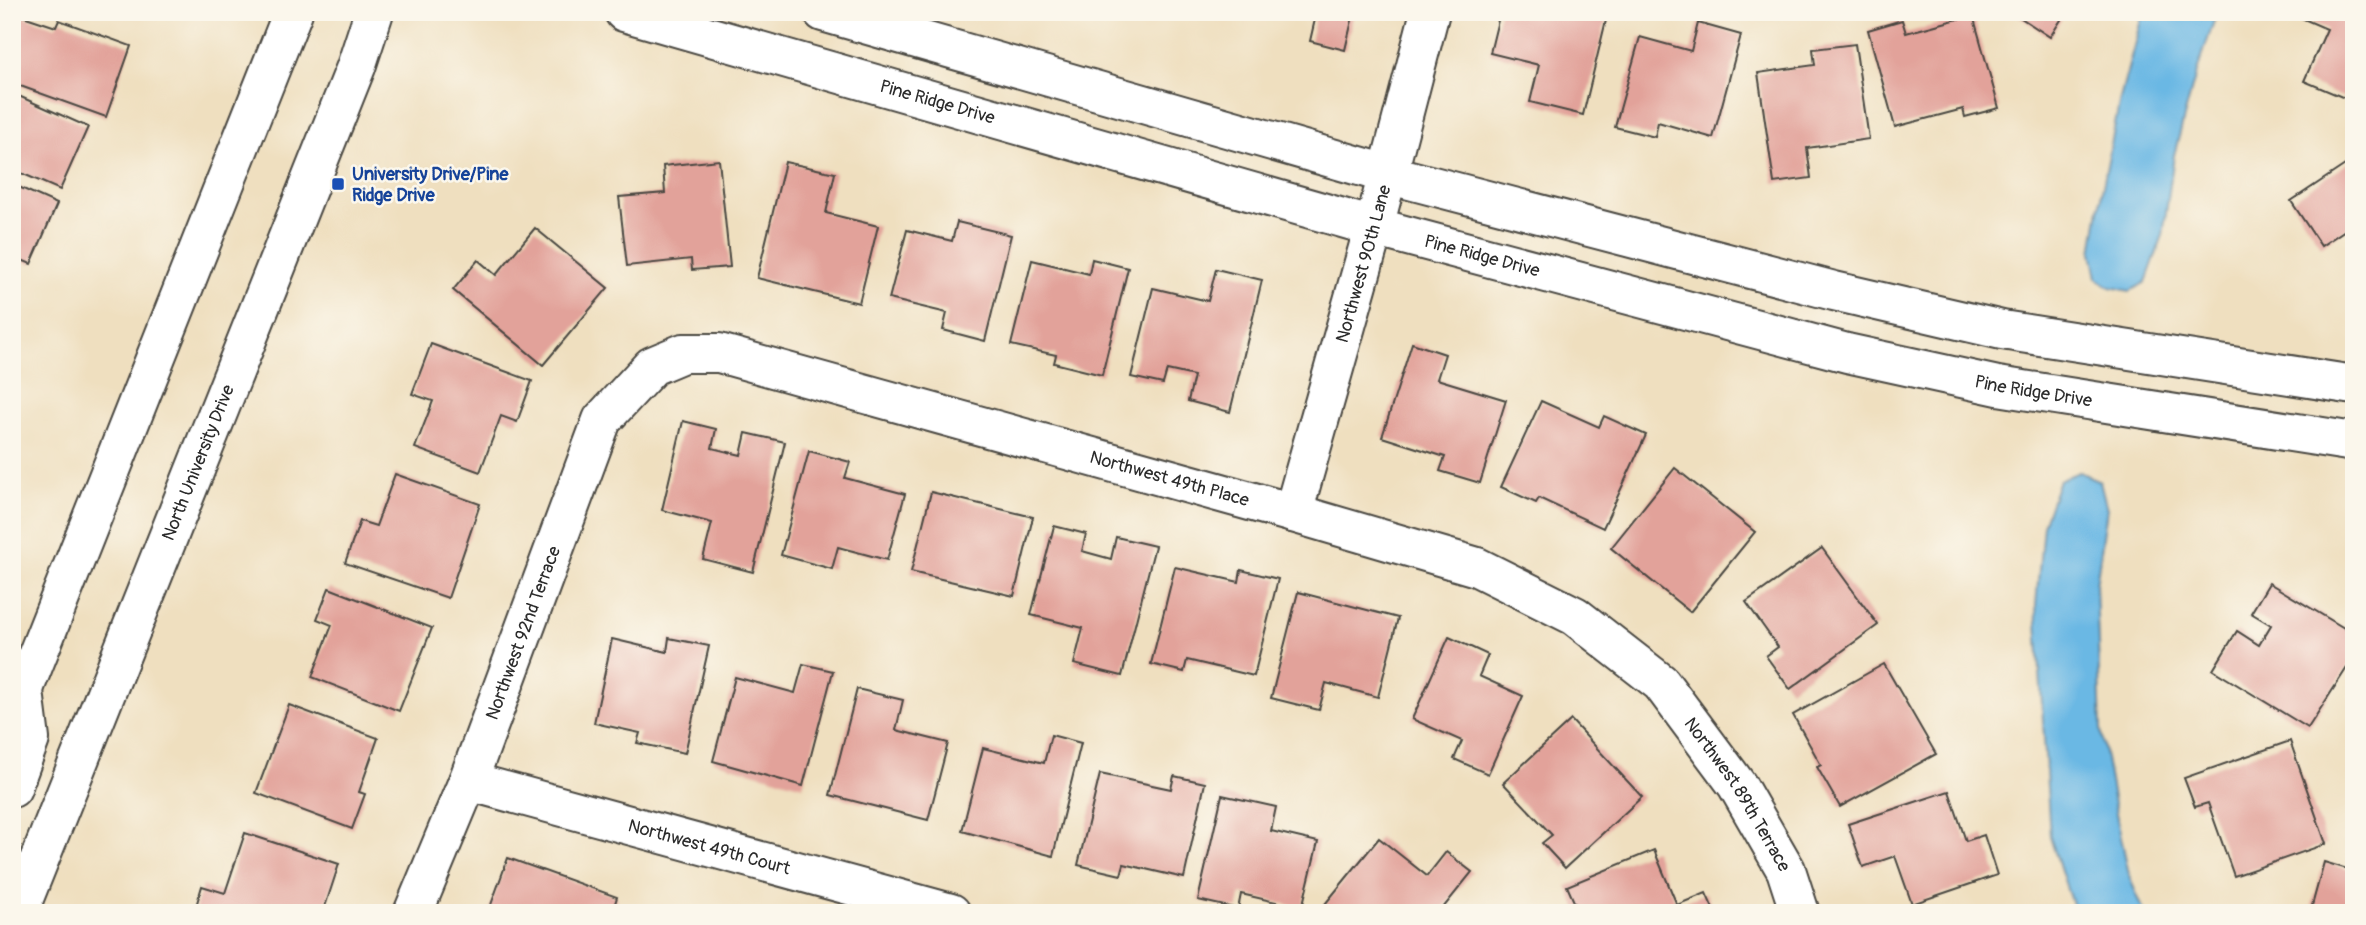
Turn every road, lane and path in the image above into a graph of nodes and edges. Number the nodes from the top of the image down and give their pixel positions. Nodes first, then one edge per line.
1 (293, 12) edge
2 (374, 12) edge
3 (624, 12) edge
4 (823, 12) edge
5 (1430, 12) edge
6 (1387, 174) junction
7 (1374, 227) junction
8 (652, 366) joint
9 (2354, 386) edge
10 (2354, 442) edge
11 (1293, 513) junction
12 (1661, 683) joint
13 (18, 705) edge
14 (468, 781) junction
15 (12, 788) edge
16 (933, 910) edge
17 (18, 913) edge
18 (413, 913) edge
19 (1800, 913) edge

1 - 13 street
2 - 17 street, North University Drive
3 - 7 street, Pine Ridge Drive
4 - 6 street
5 - 6 street, Northwest 90th Lane
6 - 7 street, Northwest 90th Lane
6 - 9 street
7 - 10 street, Pine Ridge Drive
7 - 11 street, Northwest 90th Lane
8 - 11 street, Northwest 49th Place
8 - 14 street, Northwest 92nd Terrace
11 - 12 street, Northwest 49th Place
12 - 19 street, Northwest 89th Terrace
13 - 15 street
14 - 16 street, Northwest 49th Court
14 - 18 street, Northwest 92nd Terrace

